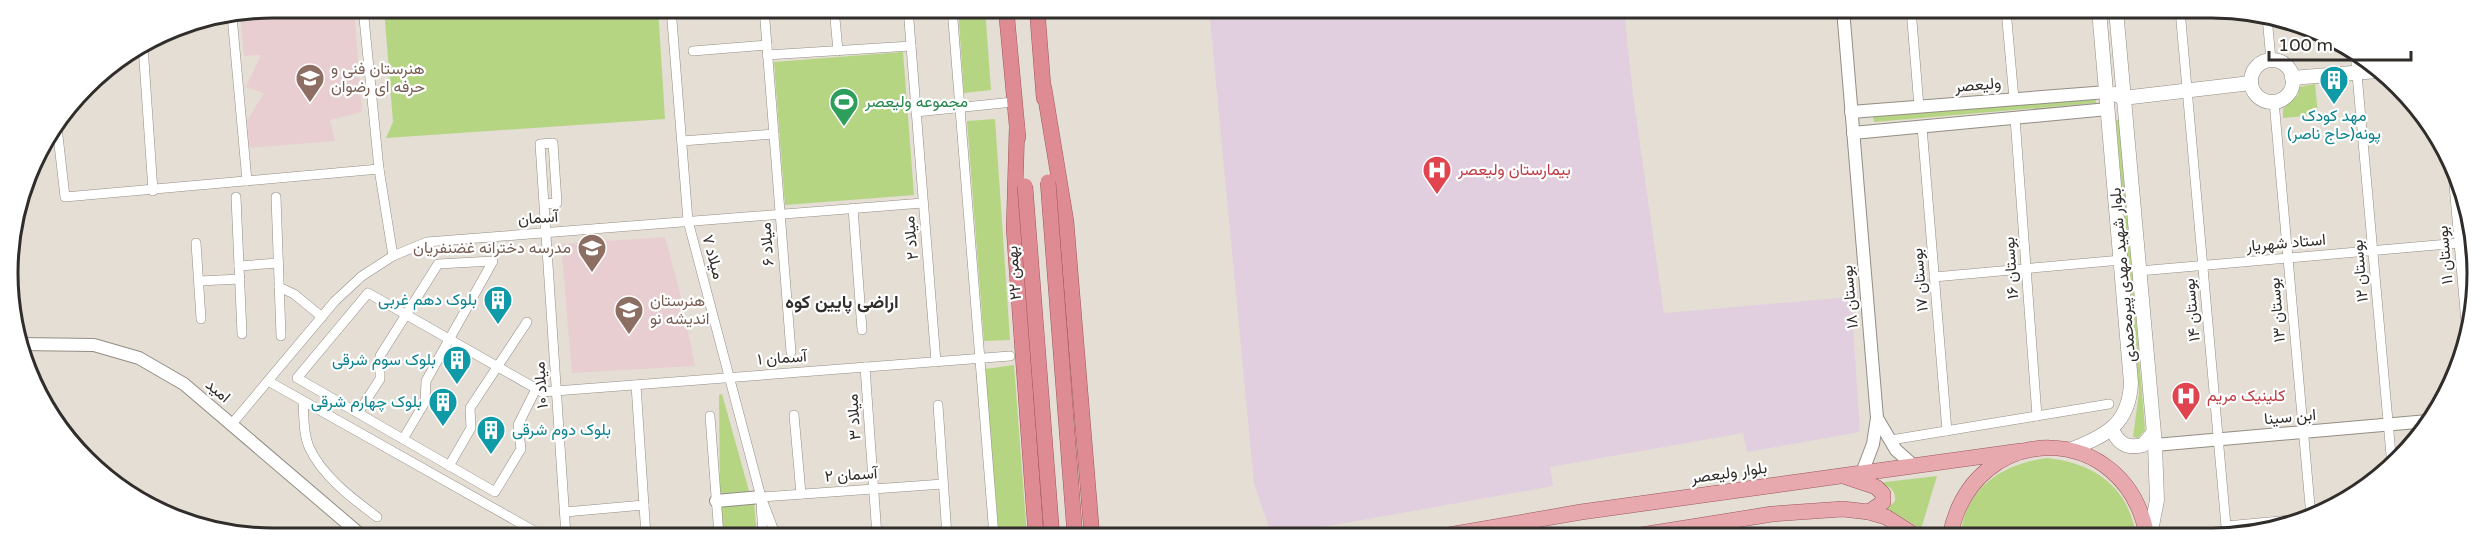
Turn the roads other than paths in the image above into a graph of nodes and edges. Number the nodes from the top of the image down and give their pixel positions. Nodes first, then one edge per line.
1 (364, 18) edge
2 (673, 18) edge
3 (765, 18) edge
4 (835, 18) edge
5 (909, 18) edge
6 (953, 18) edge
7 (1007, 18) edge
8 (1038, 18) edge
9 (1844, 18) edge
10 (1912, 18) edge
11 (2007, 18) edge
12 (2100, 18) edge
13 (2117, 18) edge
14 (2181, 18) edge
15 (232, 21) edge
16 (2268, 24) edge
17 (767, 45) junction
18 (911, 46) junction
19 (693, 51) dead end
20 (838, 51) junction
21 (143, 53) edge
22 (767, 56) junction
23 (2271, 60) junction
24 (2356, 63) edge
25 (2368, 72) edge
26 (2357, 73) junction
27 (2292, 78) junction
28 (2251, 83) junction
29 (1044, 88) junction
30 (2187, 91) junction
31 (2107, 92) junction
32 (2123, 98) junction
33 (2014, 99) junction
34 (2274, 101) junction
35 (1013, 102) junction
36 (960, 107) junction
37 (1919, 107) junction
38 (2108, 109) junction
39 (916, 112) junction
40 (1851, 112) junction
41 (2015, 118) junction
42 (1017, 127) junction
43 (1922, 127) junction
44 (1853, 133) junction
45 (774, 134) junction
46 (58, 136) edge
47 (682, 141) junction
48 (379, 169) junction
49 (247, 181) junction
50 (153, 190) junction
51 (236, 197) dead end
52 (276, 197) dead end
53 (2455, 198) edge
54 (923, 203) junction
55 (544, 204) junction
56 (853, 208) junction
57 (780, 214) junction
58 (688, 221) junction
59 (546, 232) junction
60 (2465, 242) edge
61 (196, 243) dead end
62 (2459, 243) junction
63 (2373, 250) junction
64 (393, 256) junction
65 (2288, 258) junction
66 (2121, 260) junction
67 (278, 263) junction
68 (239, 266) junction
69 (2203, 266) junction
70 (2026, 268) junction
71 (2139, 271) junction
72 (1934, 277) junction
73 (240, 279) junction
74 (199, 281) junction
75 (279, 287) junction
76 (2465, 308) edge
77 (406, 315) junction
78 (322, 317) junction
79 (201, 320) dead end
80 (527, 322) dead end
81 (862, 330) dead end
82 (242, 334) dead end
83 (281, 336) dead end
84 (449, 339) junction
85 (29, 344) edge
86 (791, 352) dead end
87 (1010, 356) dead end
88 (980, 358) junction
89 (936, 362) junction
90 (497, 366) junction
91 (865, 367) junction
92 (730, 378) junction
93 (268, 381) junction
94 (636, 385) junction
95 (536, 389) junction
96 (556, 391) junction
97 (303, 401) junction
98 (2109, 404) dead end
99 (938, 405) dead end
100 (358, 413) junction
101 (794, 415) dead end
102 (710, 416) dead end
103 (2037, 416) junction
104 (1877, 418) junction
105 (2419, 422) edge
106 (231, 424) junction
107 (2389, 425) junction
108 (2112, 429) junction
109 (1947, 431) junction
110 (2303, 432) junction
111 (403, 439) junction
112 (2154, 439) junction
113 (2218, 439) junction
114 (1891, 440) junction
115 (2070, 450) junction
116 (2021, 451) junction
117 (2391, 454) edge
118 (449, 466) junction
119 (1914, 466) junction
120 (1862, 473) junction
121 (1840, 475) junction
122 (943, 484) junction
123 (874, 489) junction
124 (801, 494) junction
125 (761, 496) junction
126 (716, 501) junction
127 (644, 505) junction
128 (2310, 509) edge
129 (565, 512) junction
130 (1869, 512) junction
131 (377, 517) dead end
132 (1090, 520) junction
133 (2264, 522) edge
134 (353, 528) edge
135 (529, 528) edge
136 (566, 528) edge
137 (645, 528) edge
138 (718, 528) edge
139 (763, 528) edge
140 (773, 528) edge
141 (876, 528) edge
142 (946, 528) edge
143 (993, 528) edge
144 (1036, 528) edge
145 (1051, 528) edge
146 (1074, 528) edge
147 (1079, 528) edge
148 (1091, 528) edge
149 (1489, 528) edge
150 (1713, 528) edge
151 (1905, 528) edge
152 (1951, 528) edge
153 (2146, 528) edge
154 (2150, 528) edge

1 - 48 street
2 - 47 street, میلاد ۷
3 - 17 street, میلاد ۶
4 - 20 street
5 - 18 street, میلاد ۲
6 - 36 street
7 - 35 highway, ۲۲ بهمن
8 - 29 highway
9 - 40 street, بوستان ۱۸
10 - 37 street
11 - 33 street
12 - 31 main road, بلوار شهید مهدی پیرمحمدی
13 - 32 main road, بلوار شهید مهدی پیرمحمدی
14 - 30 street, بوستان ۱۴
15 - 49 street
16 - 23 street
17 - 19 street
17 - 22 street, میلاد ۶
18 - 20 street
18 - 39 street, میلاد ۲
20 - 22 street
21 - 50 street
22 - 45 street, میلاد ۶
23 - 27 main road
23 - 28 main road
24 - 26 street, بوستان ۱۲
25 - 26 main road
26 - 27 main road
26 - 63 street, بوستان ۱۲
27 - 34 main road
28 - 30 main road
28 - 34 main road
29 - 132 highway
29 - 146 highway, bridge
30 - 32 main road
30 - 69 street, بوستان ۱۴
31 - 32 main road
31 - 33 street, ولیعصر
31 - 38 main road, بلوار شهید مهدی پیرمحمدی
32 - 38 main road
32 - 71 main road, بلوار شهید مهدی پیرمحمدی
33 - 37 street, ولیعصر
34 - 65 street, بوستان ۱۳
35 - 36 street
35 - 42 highway, ۲۲ بهمن
36 - 39 street
36 - 88 street
37 - 40 street, ولیعصر
38 - 41 street
38 - 66 main road, بلوار شهید مهدی پیرمحمدی
39 - 54 street, میلاد ۲
40 - 44 street, بوستان ۱۸
41 - 43 street
41 - 70 street, بوستان ۱۶
42 - 144 highway
42 - 145 highway, ۲۲ بهمن, bridge
43 - 44 street
43 - 72 street, بوستان ۱۷
44 - 104 street, بوستان ۱۸
45 - 47 street
45 - 57 street, میلاد ۶
46 - 50 street
47 - 58 street, میلاد ۷
48 - 49 street
48 - 64 street
49 - 50 street
51 - 68 street
52 - 67 street
53 - 62 street, بوستان ۱۱
54 - 56 street, آسمان
54 - 89 street, میلاد ۲
55 - 55 street, میلاد ۱۰
55 - 59 street, میلاد ۱۰
56 - 57 street, آسمان
56 - 81 street
57 - 58 street, آسمان
57 - 86 street, میلاد ۶
58 - 59 street, آسمان
58 - 92 street, میلاد ۷
59 - 64 street, آسمان
59 - 96 street, میلاد ۱۰
60 - 62 street, استاد شهریار
61 - 74 street
62 - 63 street, استاد شهریار
62 - 76 street, بوستان ۱۱
63 - 65 street, استاد شهریار
63 - 107 street, بوستان ۱۲
64 - 78 street, آسمان
65 - 69 street, استاد شهریار
65 - 110 street, بوستان ۱۳
66 - 70 street
66 - 108 main road, بلوار شهید مهدی پیرمحمدی
67 - 68 street
67 - 75 street
68 - 73 street
69 - 71 street, استاد شهریار
69 - 113 street, بوستان ۱۴
70 - 72 street
70 - 103 street, بوستان ۱۶
71 - 112 main road, بلوار شهید مهدی پیرمحمدی
72 - 109 street, بوستان ۱۷
73 - 74 street
73 - 82 street
74 - 79 street
75 - 78 street
75 - 83 street
77 - 84 street
77 - 84 street
77 - 100 street
77 - 100 street
78 - 93 street, آسمان
80 - 90 street
84 - 90 street
84 - 111 street
85 - 106 street, امید
87 - 88 street, آسمان ۱
88 - 89 street, آسمان ۱
88 - 143 street
89 - 91 street, آسمان ۱
90 - 95 street
90 - 118 street
91 - 92 street, آسمان ۱
91 - 123 street, میلاد ۳
92 - 94 street, آسمان ۱
92 - 125 street, میلاد ۷
93 - 97 street
93 - 106 street, آسمان
94 - 96 street, آسمان ۱
94 - 127 street
95 - 96 street, آسمان ۱
95 - 118 street
96 - 129 street, میلاد ۱۰
97 - 131 street
97 - 135 street
98 - 103 street
99 - 122 street
100 - 111 street
101 - 124 street
102 - 126 street
103 - 109 street
104 - 114 street, بوستان ۱۸
104 - 120 street
105 - 107 street, ابن سینا
106 - 134 street, امید
107 - 110 street, ابن سینا
107 - 117 street, بوستان ۱۲
108 - 112 main road
108 - 115 main road
109 - 114 street
110 - 113 street, ابن سینا
110 - 128 street, بوستان ۱۳
111 - 118 street
112 - 113 street, ابن سینا
112 - 154 main road, بلوار شهید مهدی پیرمحمدی
113 - 133 street, بوستان ۱۴
114 - 119 street, بوستان ۱۸
115 - 116 main road, بلوار ولیعصر
115 - 153 main road, بلوار ولیعصر
116 - 119 main road, بلوار ولیعصر
116 - 152 main road
119 - 120 main road, بلوار ولیعصر
120 - 121 main road, بلوار ولیعصر
121 - 130 main road
121 - 149 main road, بلوار ولیعصر
122 - 123 street, آسمان ۲
122 - 142 street
123 - 124 street, آسمان ۲
123 - 141 street, میلاد ۳
124 - 125 street, آسمان ۲
125 - 126 street
125 - 139 street
125 - 140 street
126 - 138 street
127 - 129 street
127 - 137 street
129 - 136 street, میلاد ۱۰
130 - 150 main road
130 - 151 main road
132 - 147 highway
132 - 148 highway

